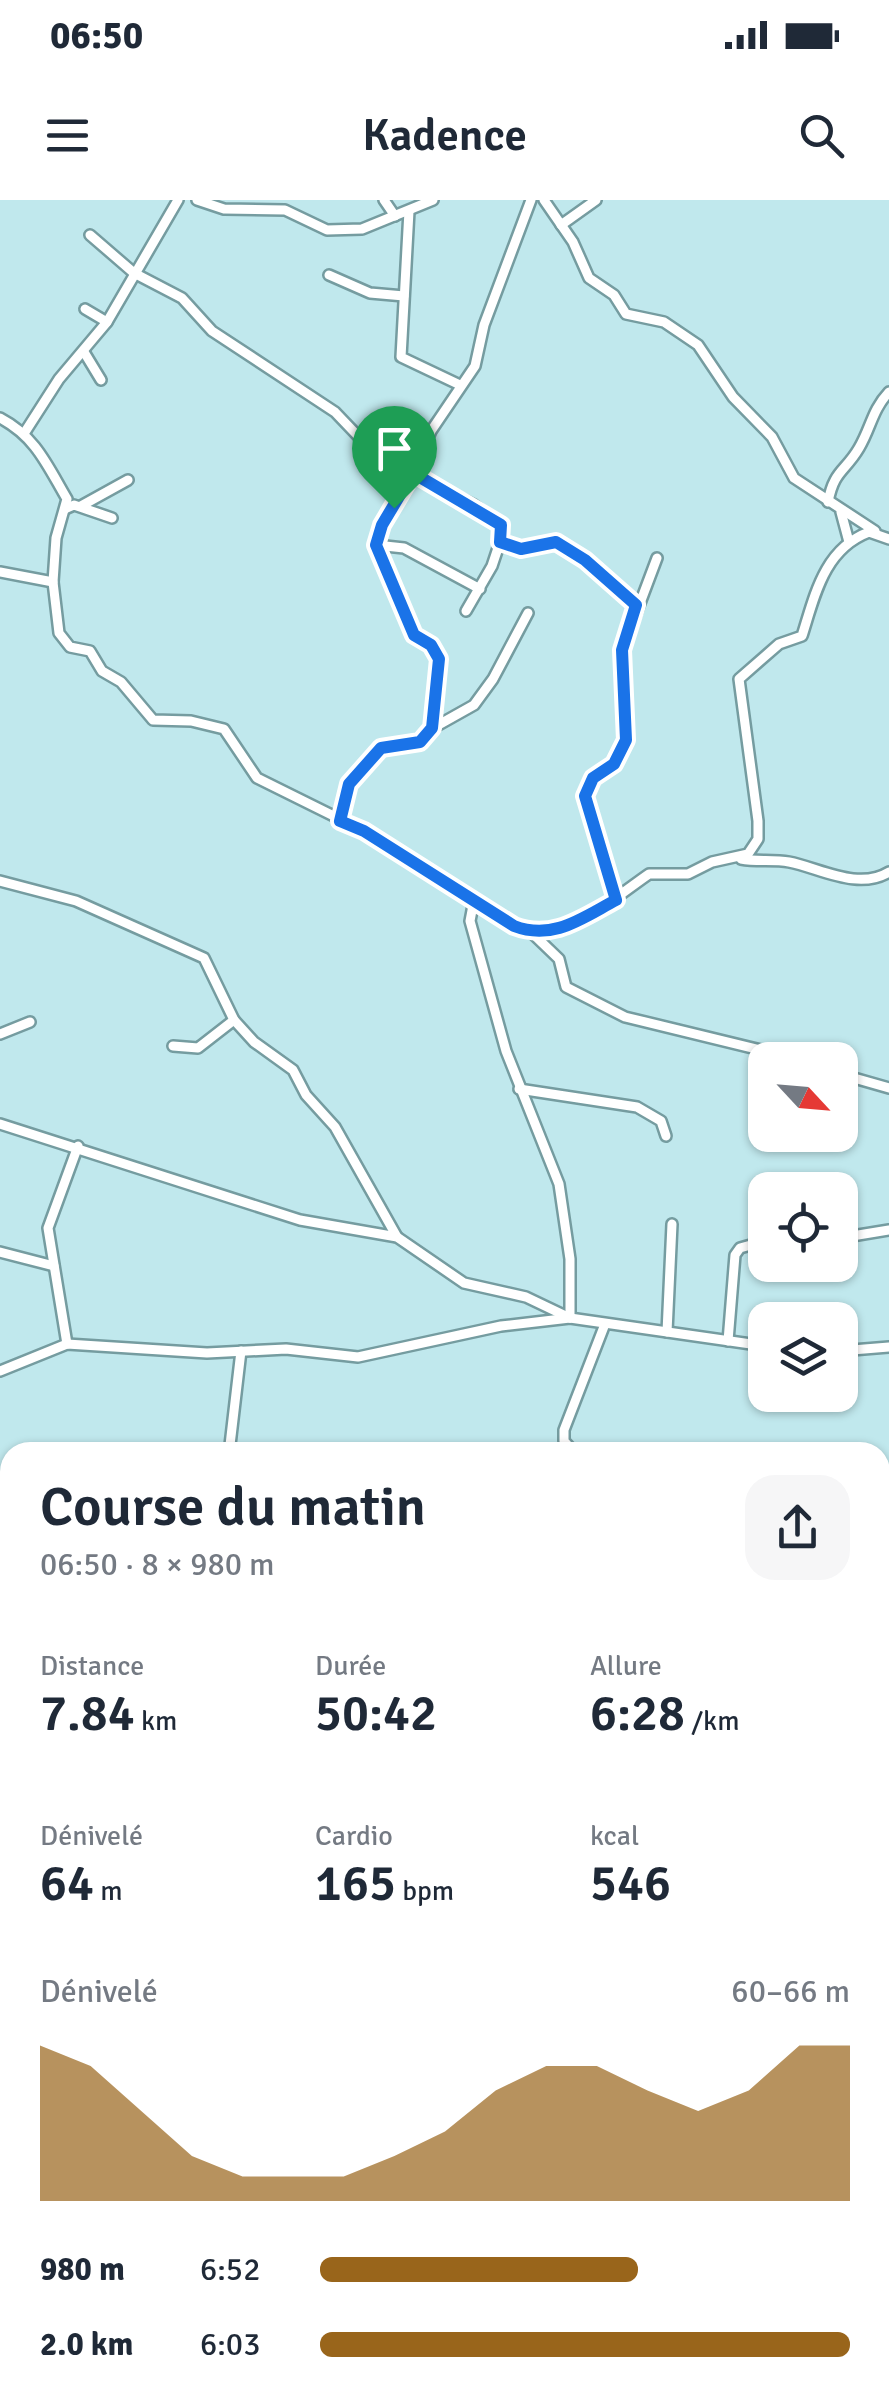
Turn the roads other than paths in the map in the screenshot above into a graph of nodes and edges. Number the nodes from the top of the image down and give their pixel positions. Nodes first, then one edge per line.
1 (178, 200) edge
2 (197, 200) edge
3 (384, 200) edge
4 (433, 200) edge
5 (530, 200) edge
6 (544, 200) edge
7 (596, 200) edge
8 (409, 211) junction
9 (394, 216) junction
10 (561, 225) junction
11 (90, 234) dead end
12 (134, 273) junction
13 (328, 275) dead end
14 (404, 296) junction
15 (85, 309) dead end
16 (107, 322) junction
17 (84, 352) junction
18 (102, 380) dead end
19 (460, 385) junction
20 (889, 392) edge
21 (0, 418) edge
22 (25, 432) junction
23 (413, 473) junction
24 (128, 480) dead end
25 (828, 502) junction
26 (81, 506) junction
27 (66, 509) junction
28 (841, 512) junction
29 (112, 518) dead end
30 (876, 531) junction
31 (889, 539) edge
32 (500, 542) junction
33 (849, 542) junction
34 (376, 545) junction
35 (657, 558) dead end
36 (0, 572) edge
37 (53, 582) junction
38 (480, 589) junction
39 (636, 605) junction
40 (466, 611) dead end
41 (528, 613) dead end
42 (432, 728) junction
43 (340, 821) junction
44 (739, 859) junction
45 (889, 872) edge
46 (0, 881) edge
47 (474, 900) junction
48 (616, 900) junction
49 (532, 933) junction
50 (234, 1020) junction
51 (30, 1022) dead end
52 (0, 1034) edge
53 (173, 1046) dead end
54 (748, 1046) edge
55 (858, 1079) edge
56 (889, 1088) edge
57 (519, 1089) junction
58 (0, 1124) edge
59 (666, 1136) dead end
60 (78, 1146) junction
61 (672, 1224) dead end
62 (889, 1230) edge
63 (858, 1235) edge
64 (397, 1237) junction
65 (748, 1246) edge
66 (0, 1252) edge
67 (54, 1266) junction
68 (570, 1318) junction
69 (605, 1324) junction
70 (667, 1332) junction
71 (728, 1341) junction
72 (67, 1344) junction
73 (748, 1344) edge
74 (889, 1347) edge
75 (858, 1350) edge
76 (240, 1352) junction
77 (0, 1371) edge
78 (230, 1442) edge
79 (566, 1442) edge

1 - 12 street
2 - 9 street
3 - 9 street
4 - 8 street
5 - 19 street
6 - 10 street
7 - 10 street
8 - 9 street
8 - 14 street
10 - 25 street
11 - 12 street
12 - 16 street
12 - 23 street
13 - 14 street
14 - 19 street
15 - 16 street
16 - 17 street
17 - 18 street
17 - 22 street
19 - 23 street
20 - 25 street
21 - 22 street
22 - 27 street
23 - 32 street
23 - 34 street
24 - 26 street
25 - 28 street
26 - 27 street
26 - 29 street
27 - 37 street
28 - 30 street
28 - 33 street
30 - 31 street
30 - 33 street
32 - 38 street
32 - 39 street
33 - 44 street
34 - 38 street
34 - 42 street
35 - 39 street
36 - 37 street
37 - 43 street
38 - 40 street
39 - 48 street
41 - 42 street
42 - 43 street
43 - 47 street
44 - 45 street
44 - 48 street
46 - 50 street
47 - 49 street
47 - 57 street
48 - 49 street
49 - 54 street
50 - 53 street
50 - 64 street
51 - 52 street
55 - 56 street
57 - 59 street
57 - 68 street
58 - 60 street
60 - 64 street
60 - 67 street
61 - 70 street
62 - 63 street
64 - 68 street
65 - 71 street
66 - 67 street
67 - 72 street
68 - 69 street
68 - 76 street
69 - 70 street
69 - 79 street
70 - 71 street
71 - 73 street
72 - 76 street
72 - 77 street
74 - 75 street
76 - 78 street

